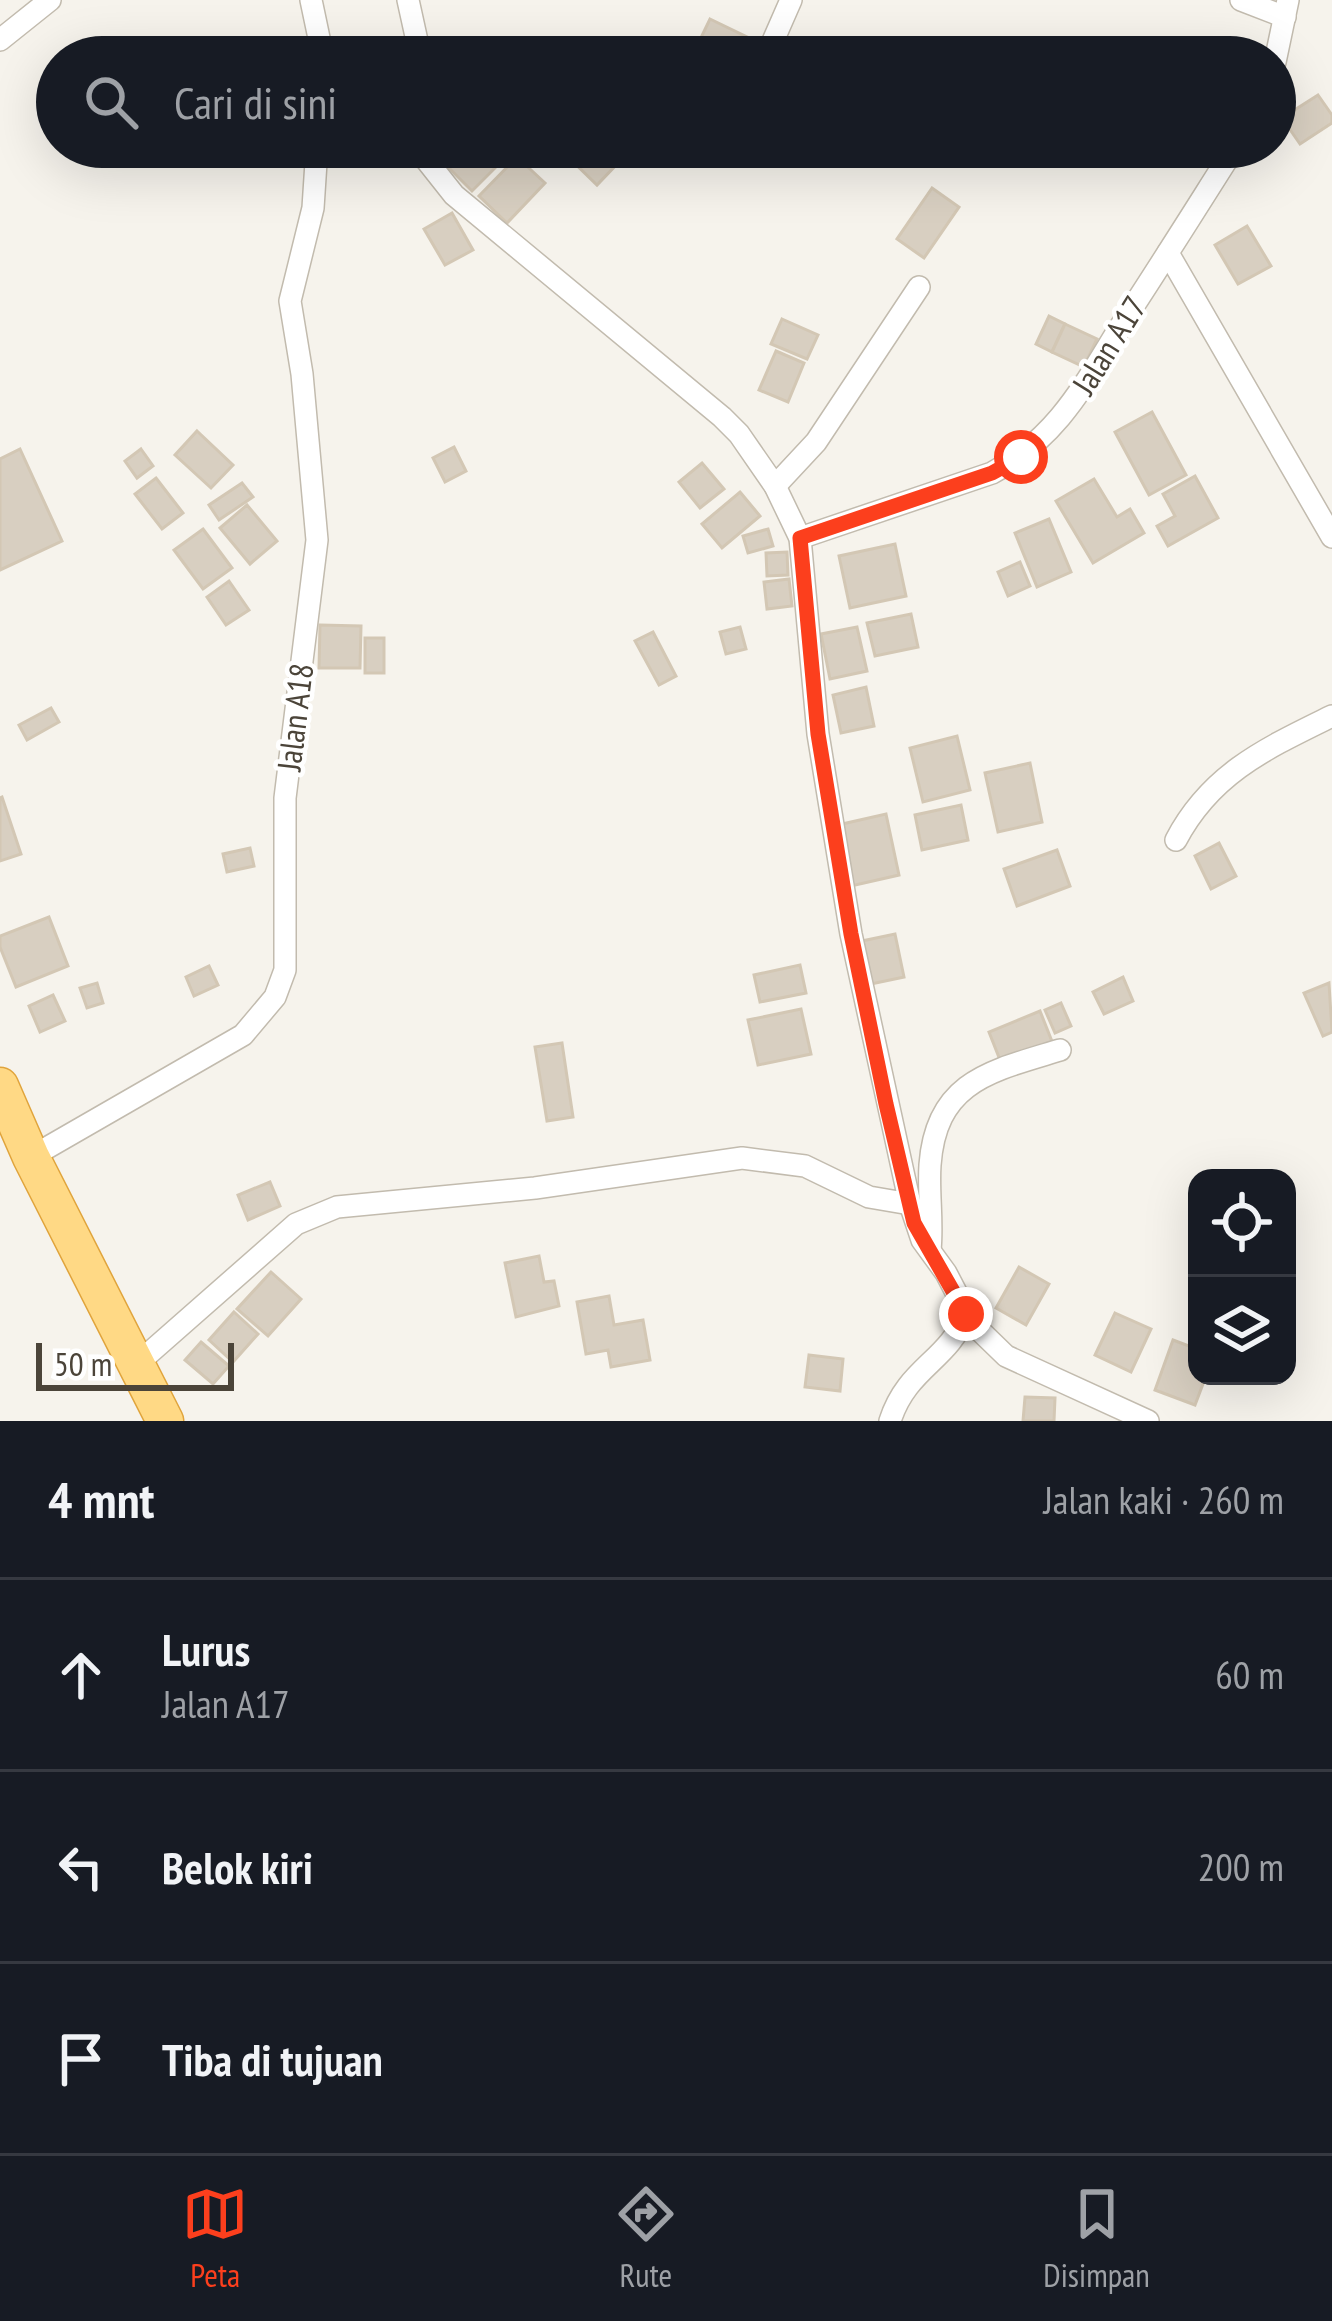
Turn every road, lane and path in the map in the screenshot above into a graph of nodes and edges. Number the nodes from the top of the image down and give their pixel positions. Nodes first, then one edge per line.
1 (50, 0) edge
2 (311, 0) edge
3 (408, 0) edge
4 (791, 0) edge
5 (1241, 0) edge
6 (1287, 8) edge
7 (320, 36) edge
8 (416, 36) edge
9 (775, 36) edge
10 (0, 40) edge
11 (316, 168) edge
12 (433, 168) edge
13 (1222, 168) edge
14 (1168, 253) junction
15 (919, 287) dead end
16 (775, 486) junction
17 (1332, 537) edge
18 (800, 538) junction
19 (1332, 716) edge
20 (1176, 840) dead end
21 (1060, 1050) dead end
22 (0, 1086) edge
23 (31, 1156) junction
24 (910, 1204) junction
25 (929, 1250) junction
26 (966, 1314) junction
27 (137, 1363) junction
28 (1112, 1414) edge
29 (165, 1421) edge
30 (890, 1421) edge
31 (1148, 1421) edge

1 - 10 street
2 - 7 street
3 - 8 street
4 - 9 street
5 - 6 street
11 - 23 street, Jalan A18
12 - 16 street
13 - 14 street, Jalan A17
14 - 17 street
14 - 18 street, Jalan A17
15 - 16 street
16 - 18 street
18 - 24 street
19 - 20 street
21 - 25 street
22 - 23 highway
23 - 27 highway
24 - 25 street
24 - 27 street
25 - 26 street
26 - 28 street
26 - 30 street
27 - 29 highway
28 - 31 street

